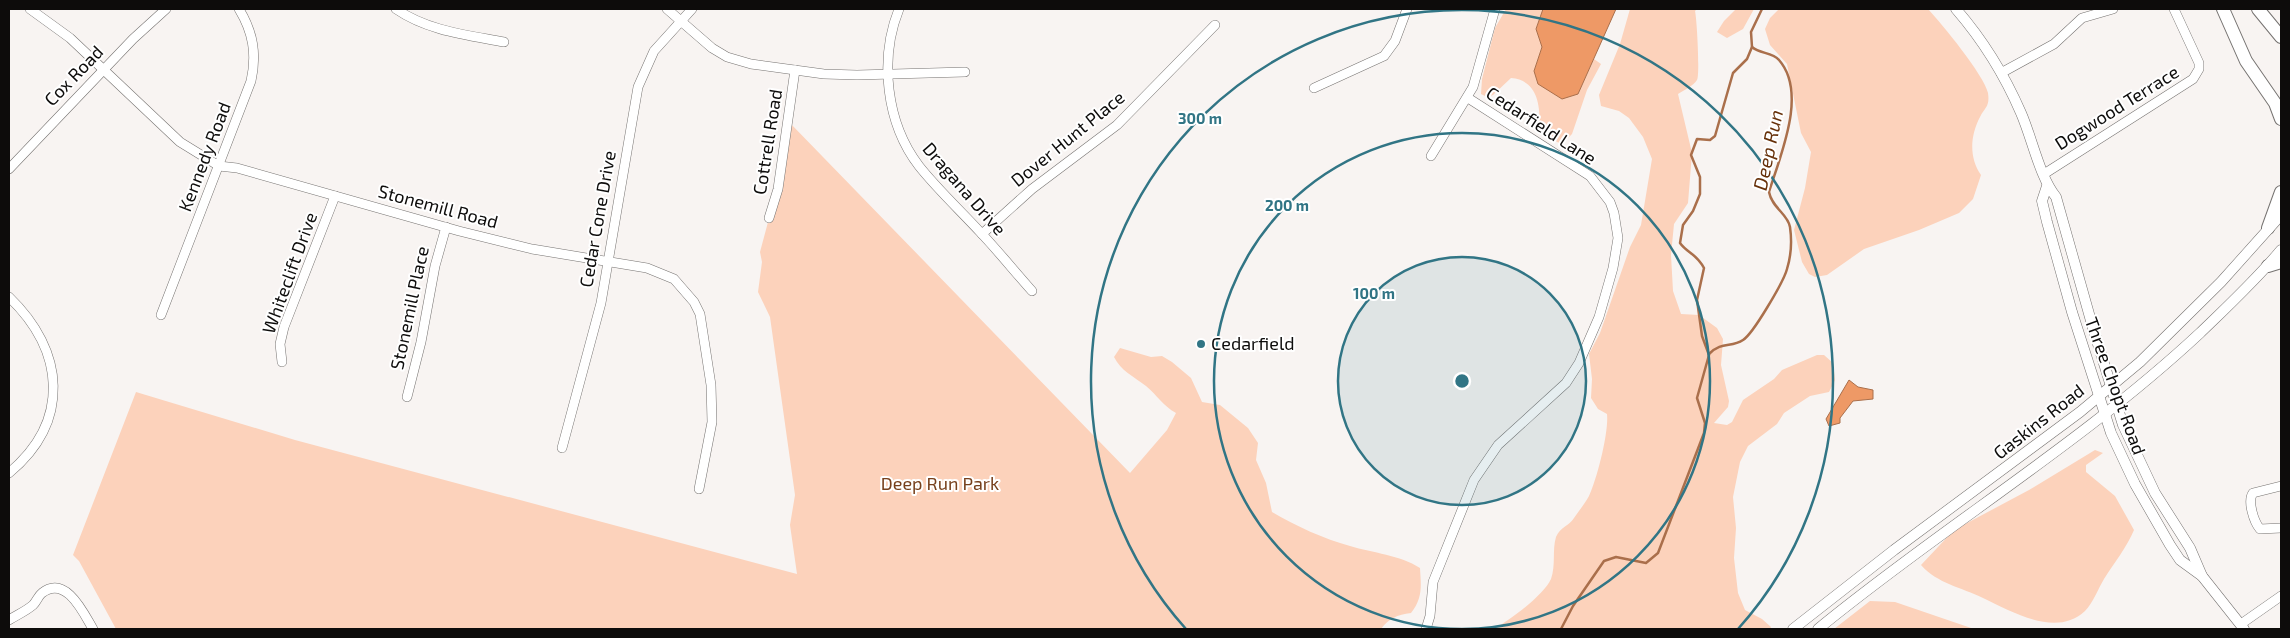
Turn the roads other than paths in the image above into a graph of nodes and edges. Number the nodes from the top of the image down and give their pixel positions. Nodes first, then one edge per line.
1 (30, 9) edge
2 (166, 9) edge
3 (239, 9) edge
4 (396, 9) edge
5 (667, 9) edge
6 (692, 9) edge
7 (899, 9) edge
8 (1407, 9) edge
9 (1495, 9) edge
10 (1956, 9) edge
11 (2113, 9) edge
12 (2174, 9) edge
13 (2223, 9) edge
14 (2258, 9) edge
15 (680, 21) junction
16 (1215, 26) dead end
17 (2281, 37) edge
18 (504, 42) dead end
19 (103, 69) junction
20 (795, 70) junction
21 (965, 72) dead end
22 (2001, 73) junction
23 (888, 74) junction
24 (1314, 88) dead end
25 (1468, 98) junction
26 (2281, 119) edge
27 (1431, 156) dead end
28 (219, 166) junction
29 (9, 168) edge
30 (2044, 174) junction
31 (2047, 186) junction
32 (2281, 192) edge
33 (335, 196) junction
34 (2281, 215) edge
35 (769, 218) dead end
36 (446, 227) junction
37 (2268, 228) junction
38 (982, 234) junction
39 (2281, 250) edge
40 (608, 262) junction
41 (2281, 262) edge
42 (2268, 266) junction
43 (1032, 291) dead end
44 (9, 297) edge
45 (161, 315) dead end
46 (282, 362) dead end
47 (2111, 387) junction
48 (2098, 396) junction
49 (407, 397) dead end
50 (2116, 405) junction
51 (2105, 414) junction
52 (562, 448) dead end
53 (9, 473) edge
54 (2281, 486) edge
55 (699, 489) dead end
56 (2281, 528) edge
57 (2202, 576) junction
58 (2281, 596) edge
59 (9, 620) edge
60 (2242, 627) edge
61 (93, 629) edge
62 (1426, 629) edge
63 (1793, 629) edge
64 (1818, 629) edge

1 - 19 street, Stonemill Road
2 - 19 street, Cox Road
3 - 28 street, Kennedy Road
4 - 18 street
5 - 15 street
6 - 15 street, Cedar Cone Drive
7 - 23 street, Dragana Drive
8 - 24 street
9 - 25 street
10 - 22 main road, Three Chopt Road
11 - 22 street
12 - 30 street, Dogwood Terrace
13 - 26 highway
14 - 17 highway
15 - 20 street
15 - 40 street, Cedar Cone Drive
16 - 38 street, Dover Hunt Place
19 - 28 street, Stonemill Road
19 - 29 street, Cox Road
20 - 23 street
20 - 35 street, Cottrell Road
21 - 23 street
22 - 30 main road, Three Chopt Road
23 - 38 street, Dragana Drive
25 - 27 street
25 - 62 street, Cedarfield Lane
28 - 33 street, Stonemill Road
28 - 45 street, Kennedy Road
30 - 31 main road, Three Chopt Road
31 - 47 main road, Three Chopt Road
31 - 48 main road, Three Chopt Road
32 - 37 highway
33 - 36 street, Stonemill Road
33 - 46 street, Whiteclift Drive
34 - 37 main road, Gaskins Road
36 - 40 street, Stonemill Road
36 - 49 street, Stonemill Place
37 - 47 main road, Gaskins Road
38 - 43 street, Dragana Drive
39 - 42 main road, Gaskins Road
40 - 52 street, Cedar Cone Drive
40 - 55 street, Stonemill Road
41 - 42 highway
42 - 50 main road, Gaskins Road
44 - 53 street
47 - 48 main road, Gaskins Road
47 - 50 main road, Three Chopt Road
48 - 51 main road, Three Chopt Road
48 - 63 main road, Gaskins Road
50 - 51 main road, Gaskins Road
50 - 57 main road, Three Chopt Road
51 - 57 main road, Three Chopt Road
51 - 64 main road, Gaskins Road
54 - 56 street
57 - 60 main road, Three Chopt Road
58 - 60 street
59 - 61 street

